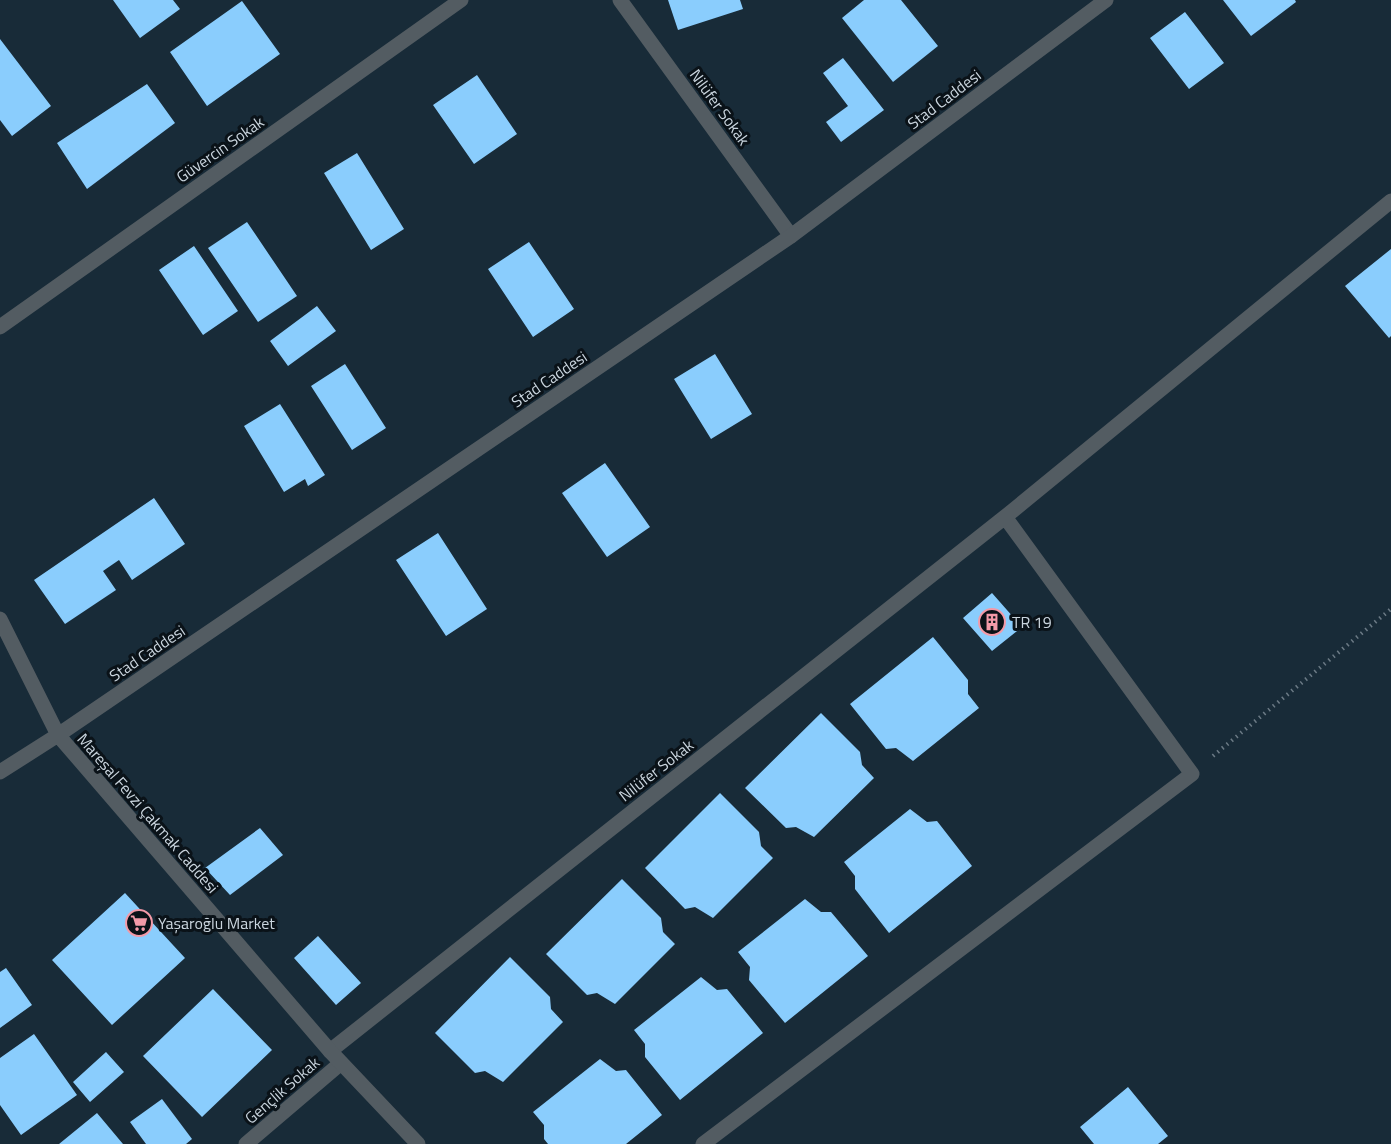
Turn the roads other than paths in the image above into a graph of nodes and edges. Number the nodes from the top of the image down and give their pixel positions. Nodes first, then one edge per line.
1 (461, 0) edge
2 (620, 0) edge
3 (1106, 0) edge
4 (1391, 201) edge
5 (791, 236) junction
6 (0, 327) edge
7 (1005, 517) junction
8 (0, 619) edge
9 (58, 735) junction
10 (0, 772) edge
11 (335, 1057) junction
12 (246, 1144) edge
13 (418, 1144) edge
14 (703, 1144) edge

1 - 6 street, Güvercin Sokak
2 - 5 street, Nilüfer Sokak
3 - 5 street, Stad Caddesi
4 - 7 street, Nilüfer Sokak
5 - 9 street, Stad Caddesi
7 - 11 street, Nilüfer Sokak
7 - 14 street
8 - 9 street, Mareşal Fevzi Çakmak Caddesi
9 - 10 street, Stad Caddesi
9 - 11 street, Mareşal Fevzi Çakmak Caddesi
11 - 12 street, Gençlik Sokak
11 - 13 street, Mareşal Fevzi Çakmak Caddesi

